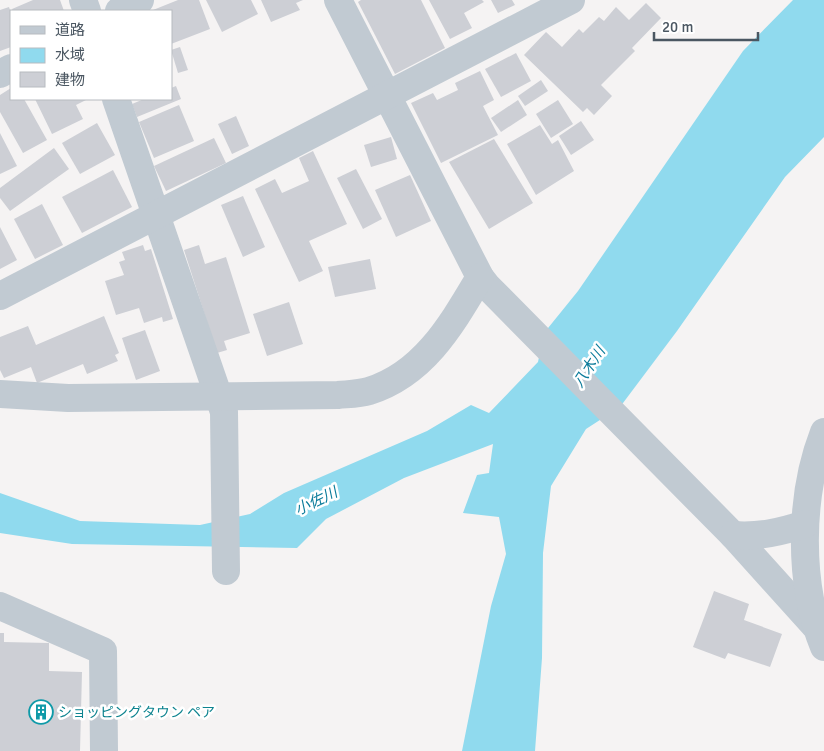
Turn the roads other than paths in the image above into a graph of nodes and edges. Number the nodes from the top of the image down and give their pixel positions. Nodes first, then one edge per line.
1 (140, 0) edge
2 (338, 0) edge
3 (571, 0) edge
4 (121, 10) edge
5 (388, 96) junction
6 (116, 100) edge
7 (155, 216) junction
8 (484, 282) junction
9 (0, 296) edge
10 (0, 394) edge
11 (221, 404) junction
12 (824, 432) edge
13 (805, 524) junction
14 (729, 532) junction
15 (226, 571) dead end
16 (0, 606) edge
17 (820, 637) edge
18 (104, 751) edge

1 - 4 street
2 - 5 street
3 - 5 street
5 - 7 street
5 - 8 street
6 - 7 street
7 - 9 street
7 - 11 street
8 - 11 street
8 - 14 street
10 - 11 street
11 - 15 street
12 - 13 street
13 - 14 street
13 - 17 street
14 - 17 street
16 - 18 street

